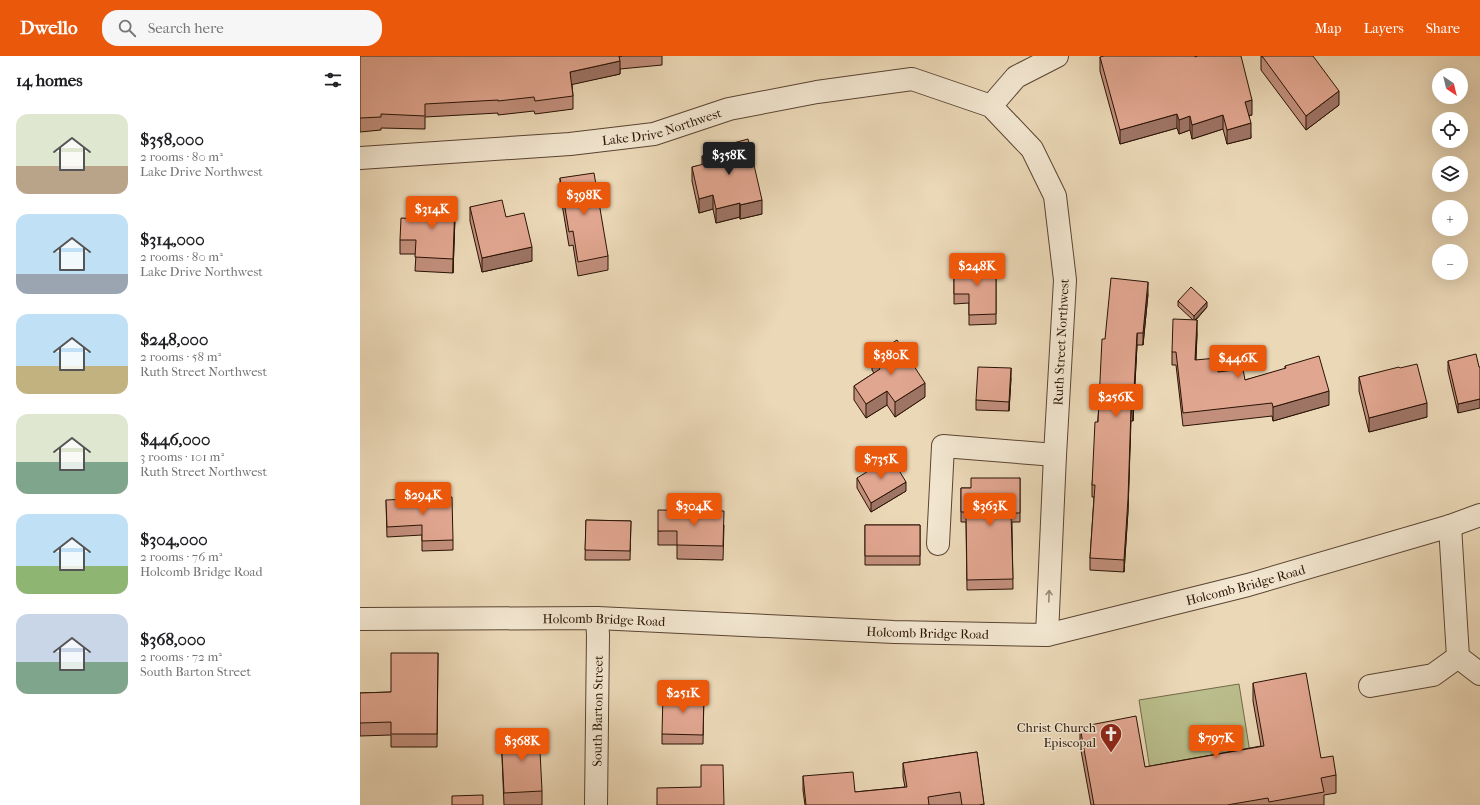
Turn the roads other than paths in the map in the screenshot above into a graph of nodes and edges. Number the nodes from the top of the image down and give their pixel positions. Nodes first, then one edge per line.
1 (1057, 56) edge
2 (959, 95) joint
3 (991, 106) junction
4 (360, 158) edge
5 (1055, 455) junction
6 (1480, 515) edge
7 (1450, 526) junction
8 (938, 544) dead end
9 (597, 618) junction
10 (360, 619) edge
11 (1047, 635) junction
12 (1458, 657) junction
13 (1480, 674) edge
14 (1370, 686) dead end
15 (596, 805) edge

1 - 3 street
2 - 3 street, Ruth Street Northwest
2 - 4 street, Lake Drive Northwest
3 - 5 street, Ruth Street Northwest
5 - 8 street
11 -> 5 street, Ruth Street Northwest
6 - 7 street, Holcomb Bridge Road
7 - 11 street, Holcomb Bridge Road
7 - 12 street
9 - 10 street, Holcomb Bridge Road
9 - 11 street, Holcomb Bridge Road
9 - 15 street, South Barton Street
12 - 13 street
12 - 14 street

